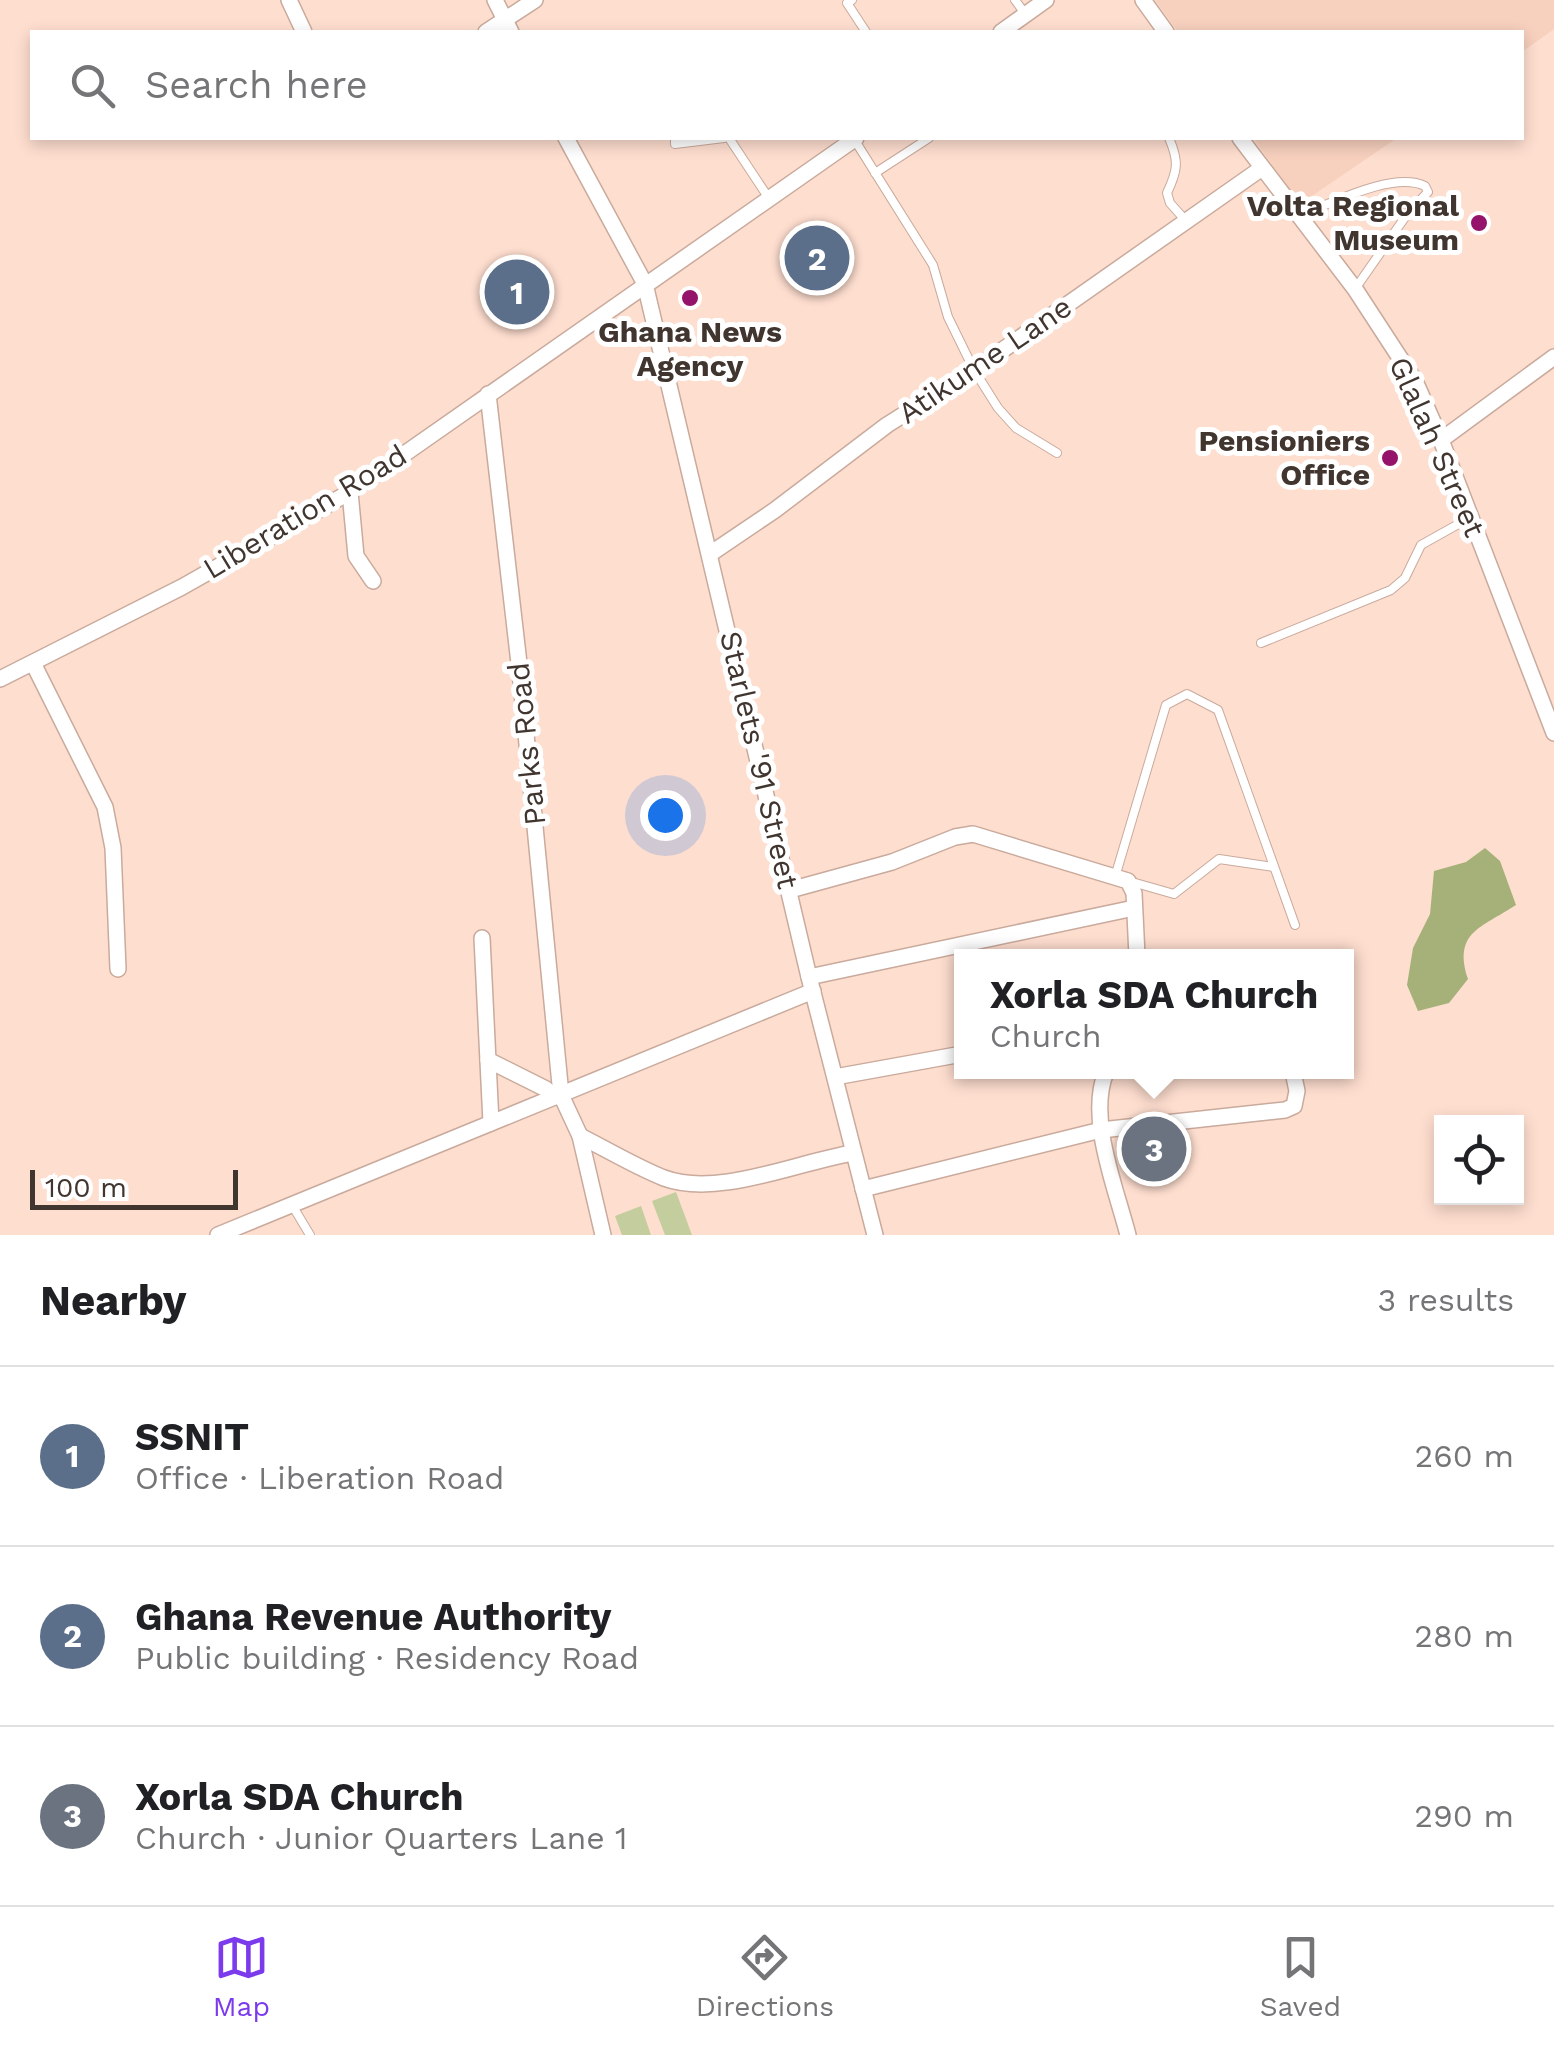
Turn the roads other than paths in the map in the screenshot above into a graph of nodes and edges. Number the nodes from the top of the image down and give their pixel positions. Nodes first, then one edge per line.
1 (289, 0) edge
2 (495, 0) edge
3 (536, 0) edge
4 (1015, 0) edge
5 (1046, 0) edge
6 (1143, 0) edge
7 (848, 1) edge
8 (1026, 15) junction
9 (508, 27) edge
10 (303, 30) edge
11 (865, 30) edge
12 (1004, 30) edge
13 (1165, 30) edge
14 (567, 140) edge
15 (675, 140) edge
16 (710, 140) edge
17 (728, 140) edge
18 (852, 140) edge
19 (856, 140) edge
20 (925, 140) edge
21 (1171, 140) edge
22 (1241, 140) edge
23 (1262, 168) junction
24 (875, 173) junction
25 (768, 197) junction
26 (1301, 216) junction
27 (1186, 221) junction
28 (645, 284) junction
29 (1355, 289) junction
30 (1554, 357) edge
31 (974, 370) junction
32 (488, 394) junction
33 (1441, 440) junction
34 (1058, 452) dead end
35 (350, 492) junction
36 (1471, 516) junction
37 (710, 554) junction
38 (373, 580) dead end
39 (1261, 643) dead end
40 (33, 662) junction
41 (0, 679) edge
42 (1554, 733) edge
43 (1274, 867) junction
44 (1121, 879) junction
45 (790, 890) junction
46 (1134, 908) junction
47 (1295, 925) dead end
48 (482, 938) dead end
49 (960, 949) edge
50 (1137, 949) edge
51 (954, 950) edge
52 (118, 968) dead end
53 (811, 984) junction
54 (954, 1055) edge
55 (488, 1060) junction
56 (834, 1077) junction
57 (1104, 1079) edge
58 (1294, 1079) edge
59 (558, 1096) junction
60 (491, 1123) junction
61 (1101, 1130) junction
62 (580, 1136) junction
63 (854, 1152) junction
64 (862, 1189) junction
65 (292, 1204) junction
66 (218, 1235) edge
67 (310, 1235) edge
68 (603, 1235) edge
69 (875, 1235) edge
70 (1128, 1235) edge

1 - 10 street
2 - 9 street
3 - 9 street
4 - 8 lane
5 - 8 street
6 - 13 street
7 - 11 lane
8 - 12 street
14 - 28 street, Starlets '91 Street
15 - 16 lane
17 - 25 lane
18 - 25 street, Liberation Road
19 - 24 lane
20 - 24 lane
21 - 27 lane
22 - 23 street, Glalah Street
23 - 26 street, Glalah Street
23 - 27 street, Atikume Lane
24 - 31 lane
25 - 28 street, Liberation Road
26 - 29 street, Glalah Street
26 - 29 lane
27 - 31 street, Atikume Lane
28 - 32 street, Liberation Road
28 - 37 street, Starlets '91 Street
29 - 33 street, Glalah Street
30 - 33 street
31 - 34 lane
31 - 37 street, Atikume Lane
32 - 35 street, Liberation Road
32 - 59 street, Parks Road
33 - 36 street, Glalah Street
35 - 38 street
35 - 40 street, Liberation Road
36 - 39 lane
36 - 42 street, Glalah Street
37 - 45 street, Starlets '91 Street
40 - 41 street, Liberation Road
40 - 52 street
43 - 44 lane
43 - 44 lane
43 - 47 lane
44 - 45 street
44 - 46 street
45 - 53 street, Starlets '91 Street
46 - 49 street
46 - 50 street
48 - 55 street
51 - 53 street
53 - 56 street, Starlets '91 Street
53 - 59 street
54 - 56 street
55 - 59 street
55 - 60 street
56 - 63 street, Starlets '91 Street
57 - 61 street
58 - 61 street
59 - 60 street
59 - 62 street
60 - 65 street
61 - 64 street
61 - 70 street
62 - 63 street
62 - 68 street
63 - 64 street, Starlets '91 Street
64 - 69 street, Starlets '91 Street
65 - 66 street
65 - 67 lane

